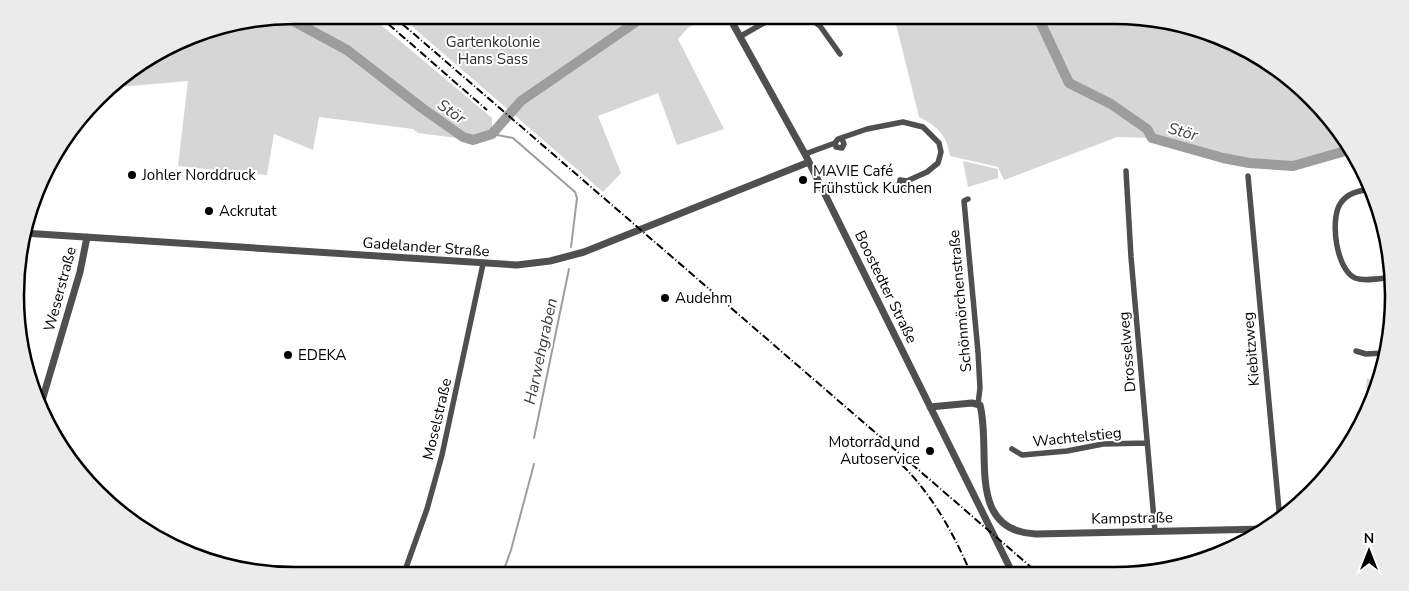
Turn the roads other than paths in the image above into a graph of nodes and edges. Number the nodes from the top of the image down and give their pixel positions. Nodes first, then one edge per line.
1 (734, 24) edge
2 (762, 24) edge
3 (817, 24) edge
4 (741, 36) junction
5 (840, 54) dead end
6 (806, 154) junction
7 (809, 162) junction
8 (1126, 171) dead end
9 (1248, 176) dead end
10 (908, 181) dead end
11 (1364, 190) edge
12 (968, 199) dead end
13 (31, 234) edge
14 (87, 238) junction
15 (483, 264) junction
16 (1385, 278) edge
17 (1356, 351) dead end
18 (1379, 353) edge
19 (43, 397) edge
20 (978, 404) junction
21 (930, 407) junction
22 (1147, 443) junction
23 (1012, 449) dead end
24 (1279, 511) edge
25 (1002, 523) joint
26 (1252, 529) edge
27 (1155, 531) junction
28 (406, 567) edge
29 (1010, 567) edge

1 - 4 street, Boostedter Straße
2 - 4 street
3 - 5 street
4 - 6 street, Boostedter Straße
6 - 7 street, Boostedter Straße
6 - 10 street
7 - 15 street, Gadelander Straße
7 - 21 street, Boostedter Straße
8 - 22 street, Drosselweg
9 - 24 street, Kiebitzweg
11 - 16 street
12 - 20 street, Schönmörchenstraße
13 - 14 street, Gadelander Straße
14 - 15 street, Gadelander Straße
14 - 19 street, Weserstraße
15 - 28 street, Moselstraße
17 - 18 street
20 - 21 street
20 - 25 street, Schönmörchenstraße
21 - 29 street, Boostedter Straße
22 - 23 street, Wachtelstieg
22 - 27 street, Drosselweg
25 - 27 street, Kampstraße
26 - 27 street, Kampstraße

